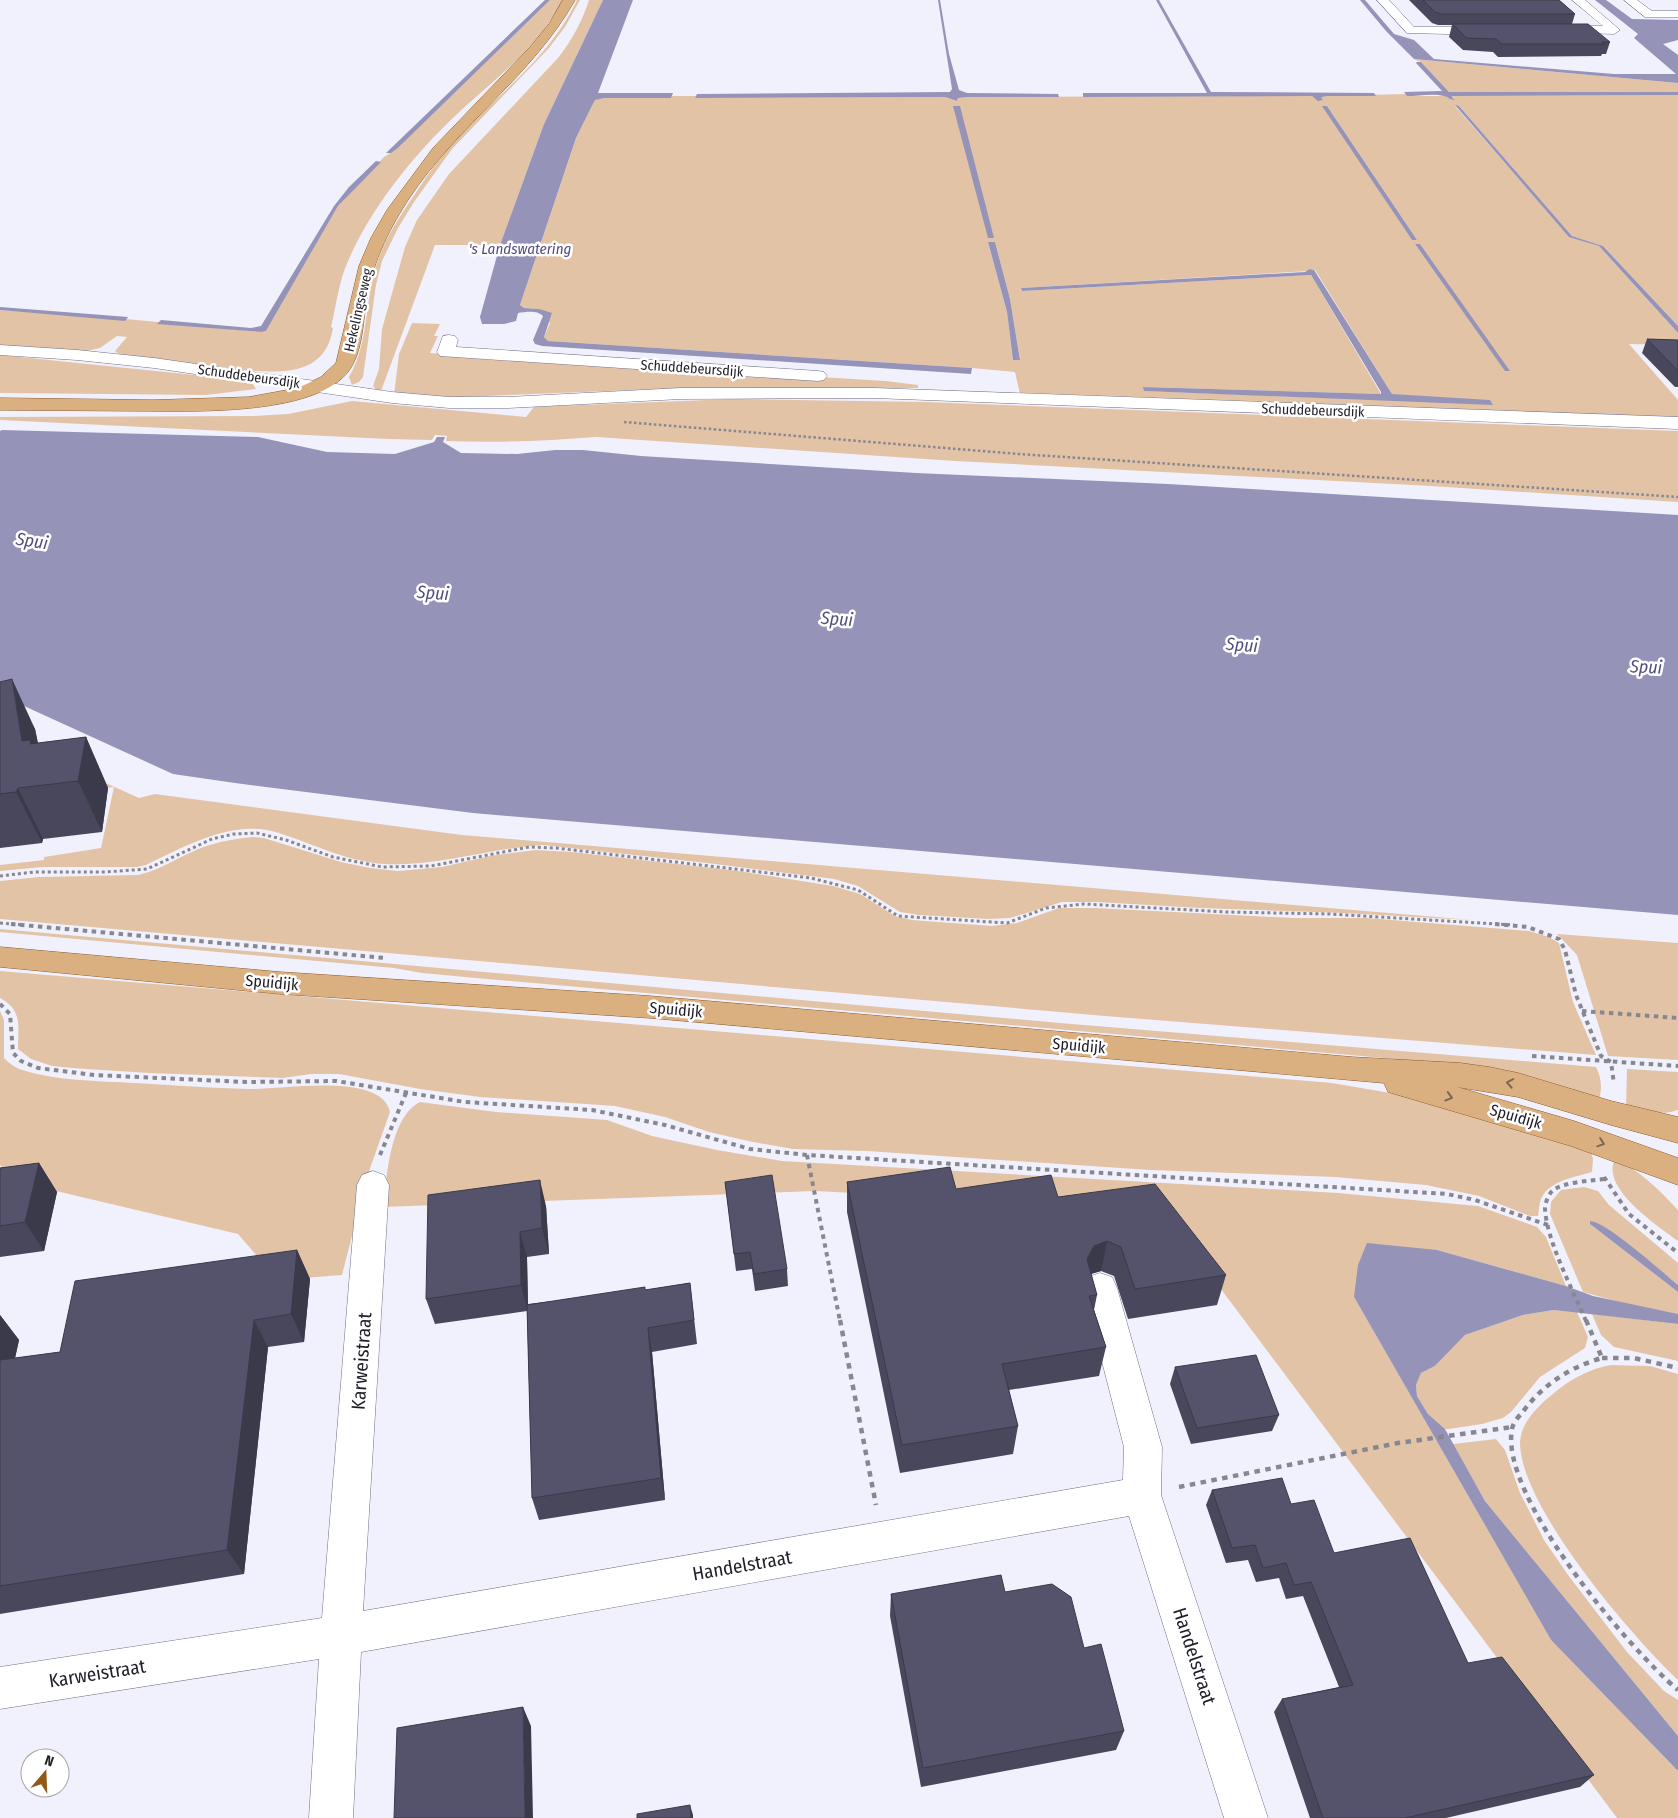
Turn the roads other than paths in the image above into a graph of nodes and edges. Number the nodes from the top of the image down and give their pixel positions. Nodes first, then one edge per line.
1 (569, 0) edge
2 (1383, 0) edge
3 (1578, 0) edge
4 (1630, 0) edge
5 (1678, 14) edge
6 (1547, 30) edge
7 (1498, 31) edge
8 (449, 340) dead end
9 (0, 350) edge
10 (320, 386) junction
11 (949, 395) junction
12 (0, 404) edge
13 (1678, 423) edge
14 (0, 957) edge
15 (1352, 1069) junction
16 (1678, 1130) edge
17 (1678, 1163) edge
18 (373, 1185) road end
19 (1100, 1288) dead end
20 (1142, 1495) junction
21 (341, 1635) junction
22 (0, 1688) edge
23 (331, 1818) edge
24 (1246, 1818) edge

1 - 10 main road, Hekelingseweg
2 - 7 street
3 - 6 street
4 - 5 street
8 - 11 street, Schuddebeursdijk
9 - 10 street, Schuddebeursdijk
10 - 11 street, Schuddebeursdijk
10 - 12 main road, Hekelingseweg
11 - 13 street, Schuddebeursdijk
14 - 15 main road, Spuidijk
16 -> 15 main road, Spuidijk
15 -> 17 main road, Spuidijk
18 - 21 street, Karweistraat
19 - 20 street, Handelstraat
20 - 21 street, Handelstraat
20 - 24 street, Handelstraat
21 - 22 street, Karweistraat
21 - 23 street, Karweistraat

